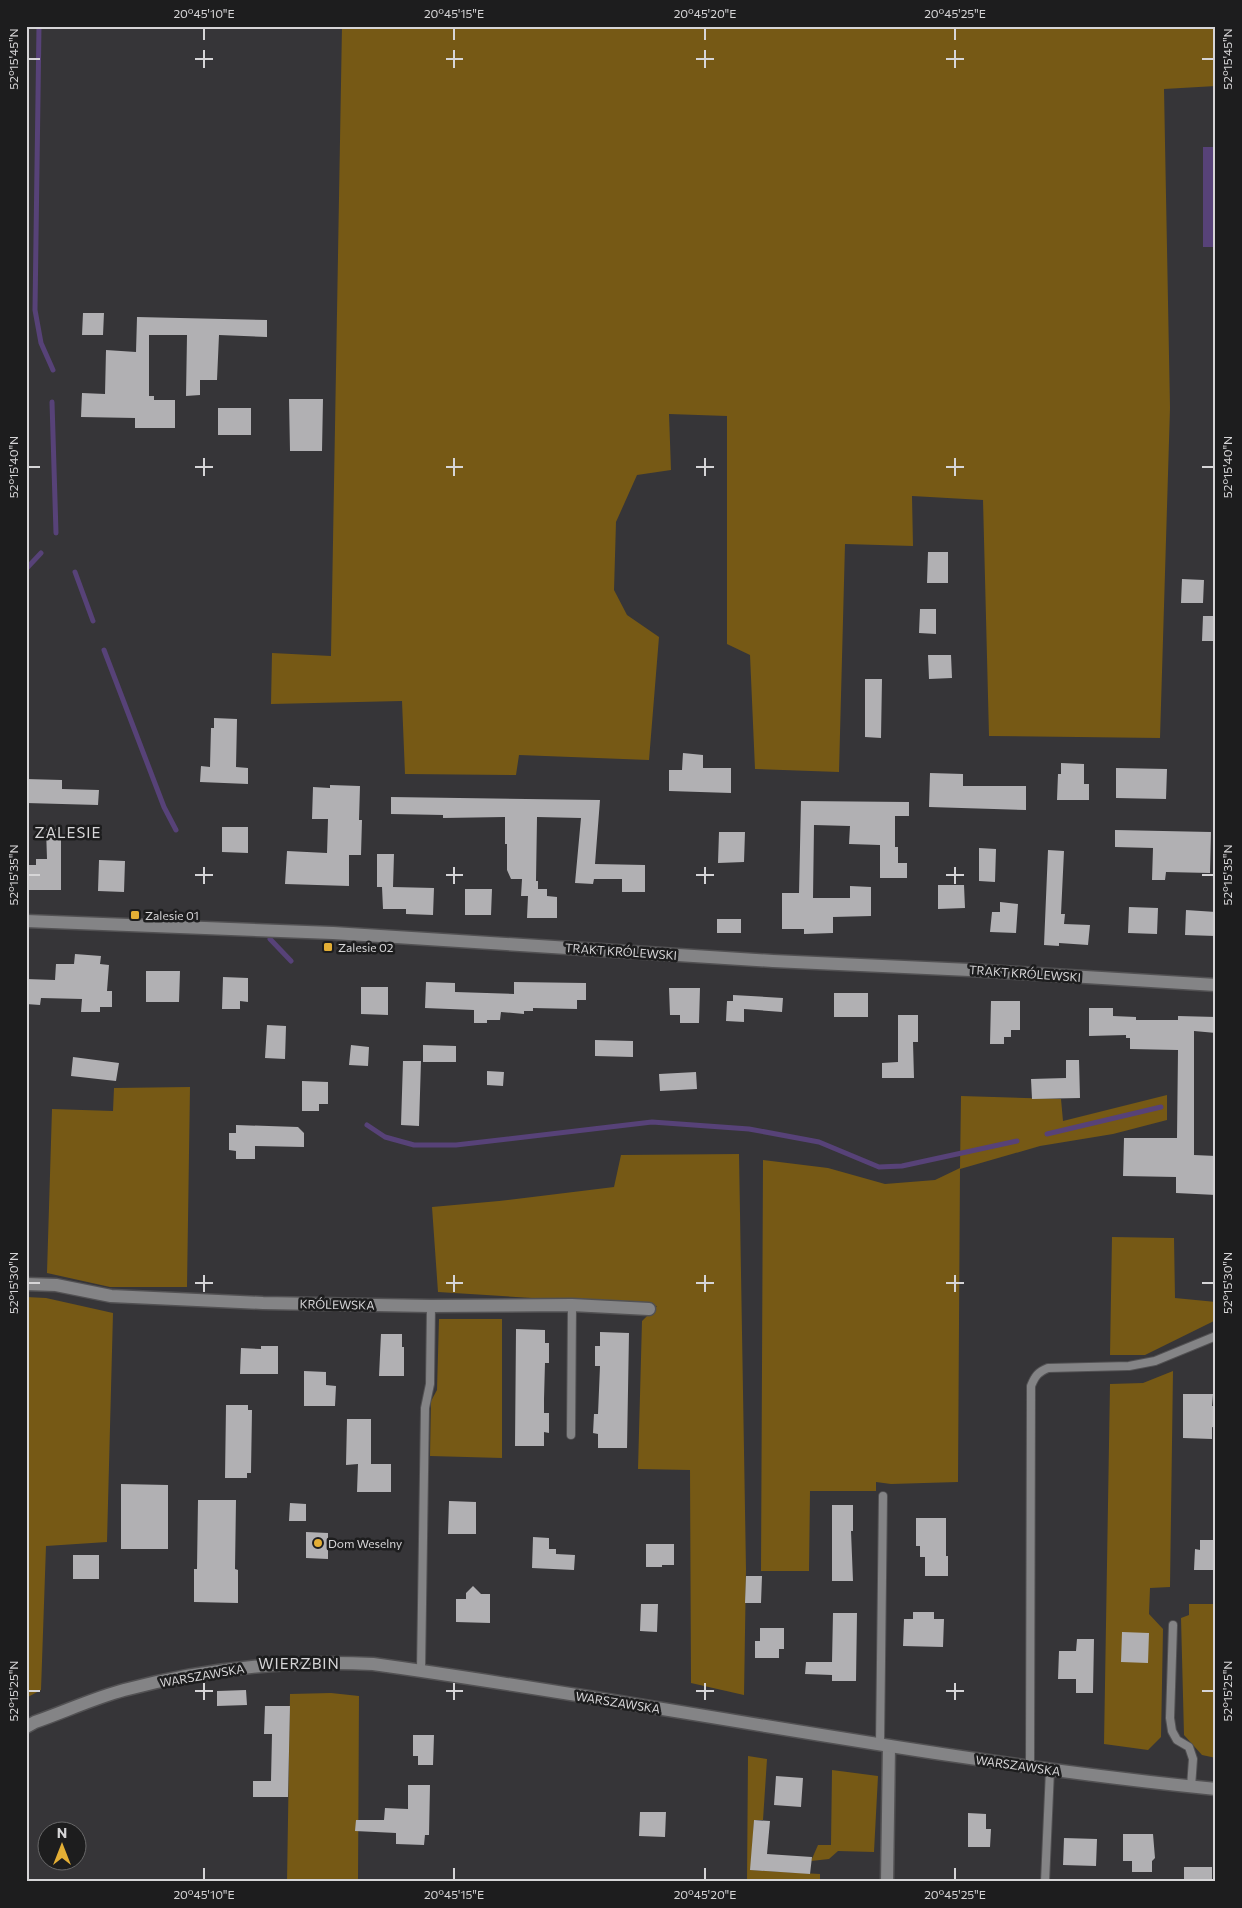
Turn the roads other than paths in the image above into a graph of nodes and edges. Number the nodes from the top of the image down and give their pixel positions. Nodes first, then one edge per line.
1 (26, 921) edge
2 (1216, 985) edge
3 (26, 1284) edge
4 (572, 1305) junction
5 (431, 1306) junction
6 (649, 1309) dead end
7 (1216, 1336) edge
8 (570, 1435) dead end
9 (883, 1496) dead end
10 (1173, 1625) dead end
11 (421, 1670) junction
12 (26, 1727) edge
13 (884, 1746) junction
14 (1030, 1767) junction
15 (1050, 1770) junction
16 (1191, 1787) junction
17 (1216, 1789) edge
18 (886, 1882) edge
19 (1045, 1882) edge

1 - 2 street, TRAKT KRÓLEWSKI
3 - 5 street, KRÓLEWSKA
4 - 5 street, KRÓLEWSKA
4 - 6 street, KRÓLEWSKA
4 - 8 lane
5 - 11 lane
7 - 14 lane
9 - 13 lane
10 - 16 lane
11 - 12 street, WARSZAWSKA
11 - 13 street, WARSZAWSKA
13 - 14 street, WARSZAWSKA
13 - 18 street
14 - 15 street, WARSZAWSKA
15 - 16 street, WARSZAWSKA
15 - 19 lane
16 - 17 street, WARSZAWSKA

